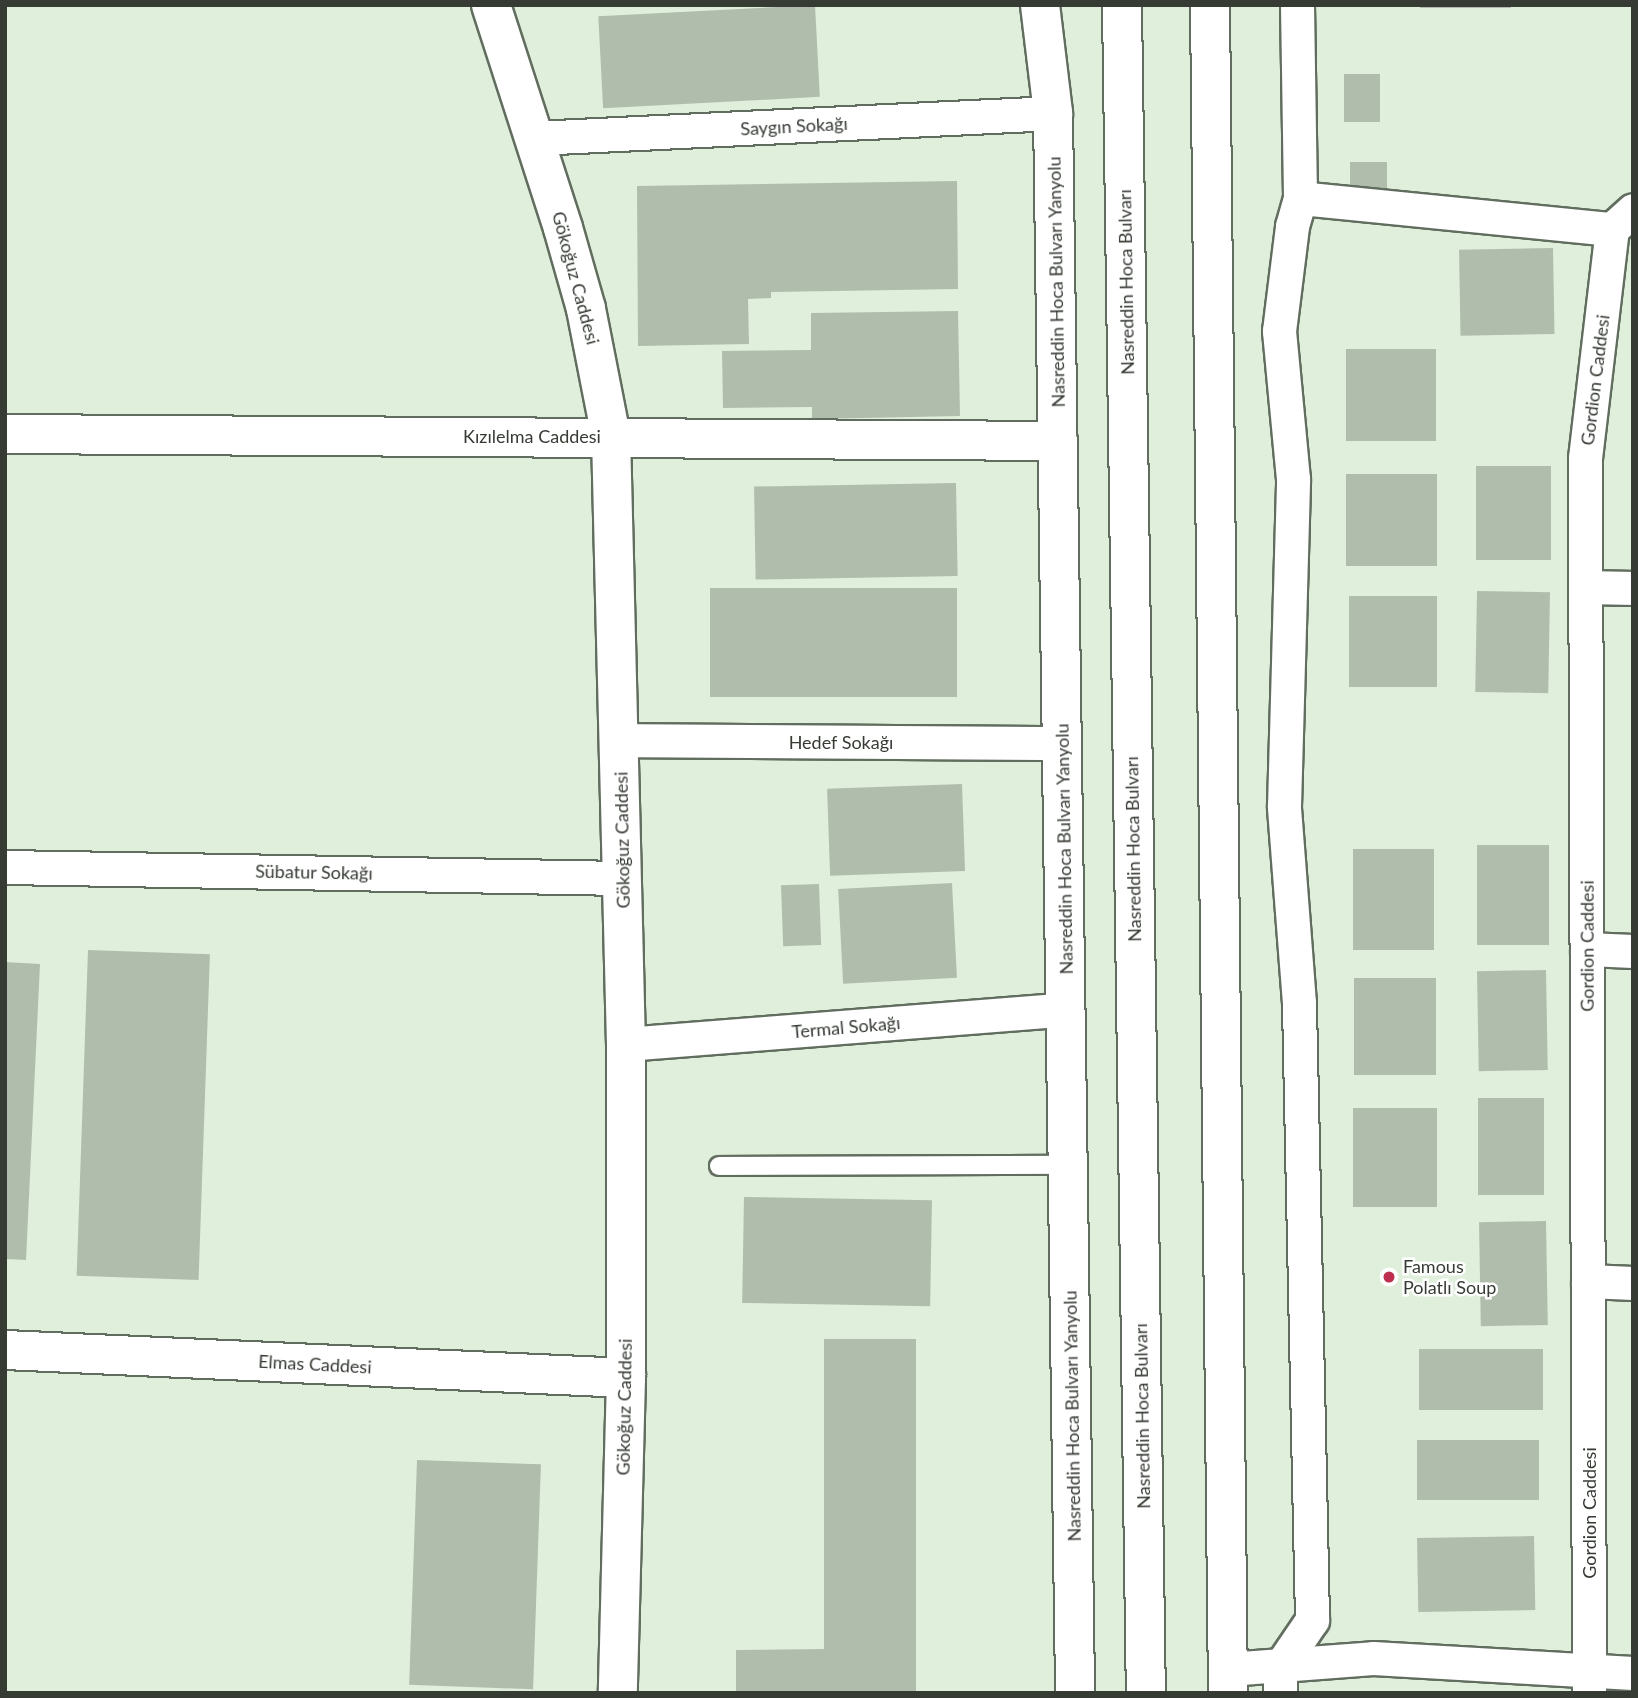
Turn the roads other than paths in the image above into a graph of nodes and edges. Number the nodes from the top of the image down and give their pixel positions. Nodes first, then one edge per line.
1 (491, 5) edge
2 (1040, 5) edge
3 (1122, 5) edge
4 (1210, 5) edge
5 (1297, 5) edge
6 (1053, 113) junction
7 (535, 138) junction
8 (1300, 198) junction
9 (1623, 219) edge
10 (5, 434) edge
11 (611, 436) junction
12 (1058, 441) junction
13 (1586, 587) junction
14 (1633, 588) edge
15 (620, 740) junction
16 (1062, 743) junction
17 (5, 867) edge
18 (624, 878) junction
19 (1587, 949) junction
20 (1633, 950) edge
21 (1067, 1009) junction
22 (626, 1044) junction
23 (1068, 1165) junction
24 (719, 1166) dead end
25 (1588, 1281) junction
26 (1633, 1283) edge
27 (5, 1350) edge
28 (626, 1378) junction
29 (1633, 1673) edge
30 (1280, 1680) edge
31 (1228, 1681) edge
32 (1589, 1683) edge
33 (618, 1693) edge
34 (1075, 1693) edge
35 (1146, 1693) edge

1 - 7 main road, Gökoğuz Caddesi
2 - 6 main road, Nasreddin Hoca Bulvarı Yanyolu
3 - 35 main road, Nasreddin Hoca Bulvarı
4 - 31 main road
5 - 8 street
6 - 7 street, Saygın Sokağı
6 - 12 main road, Nasreddin Hoca Bulvarı Yanyolu
7 - 11 main road, Gökoğuz Caddesi
8 - 9 street
8 - 30 street
9 - 13 street, Gordion Caddesi
10 - 11 main road, Kızılelma Caddesi
11 - 12 main road, Kızılelma Caddesi
11 - 15 main road, Gökoğuz Caddesi
12 - 16 main road, Nasreddin Hoca Bulvarı Yanyolu
13 - 14 street
13 - 19 street, Gordion Caddesi
15 - 16 street, Hedef Sokağı
15 - 18 main road, Gökoğuz Caddesi
16 - 21 main road, Nasreddin Hoca Bulvarı Yanyolu
17 - 18 street, Sübatur Sokağı
18 - 22 main road, Gökoğuz Caddesi
19 - 20 street
19 - 25 street, Gordion Caddesi
21 - 22 street, Termal Sokağı
21 - 23 main road, Nasreddin Hoca Bulvarı Yanyolu
22 - 28 main road, Gökoğuz Caddesi
23 - 24 lane
23 - 34 main road, Nasreddin Hoca Bulvarı Yanyolu
25 - 26 street
25 - 32 street, Gordion Caddesi
27 - 28 main road, Elmas Caddesi
28 - 33 main road, Gökoğuz Caddesi
29 - 32 street
30 - 31 street
30 - 32 street

